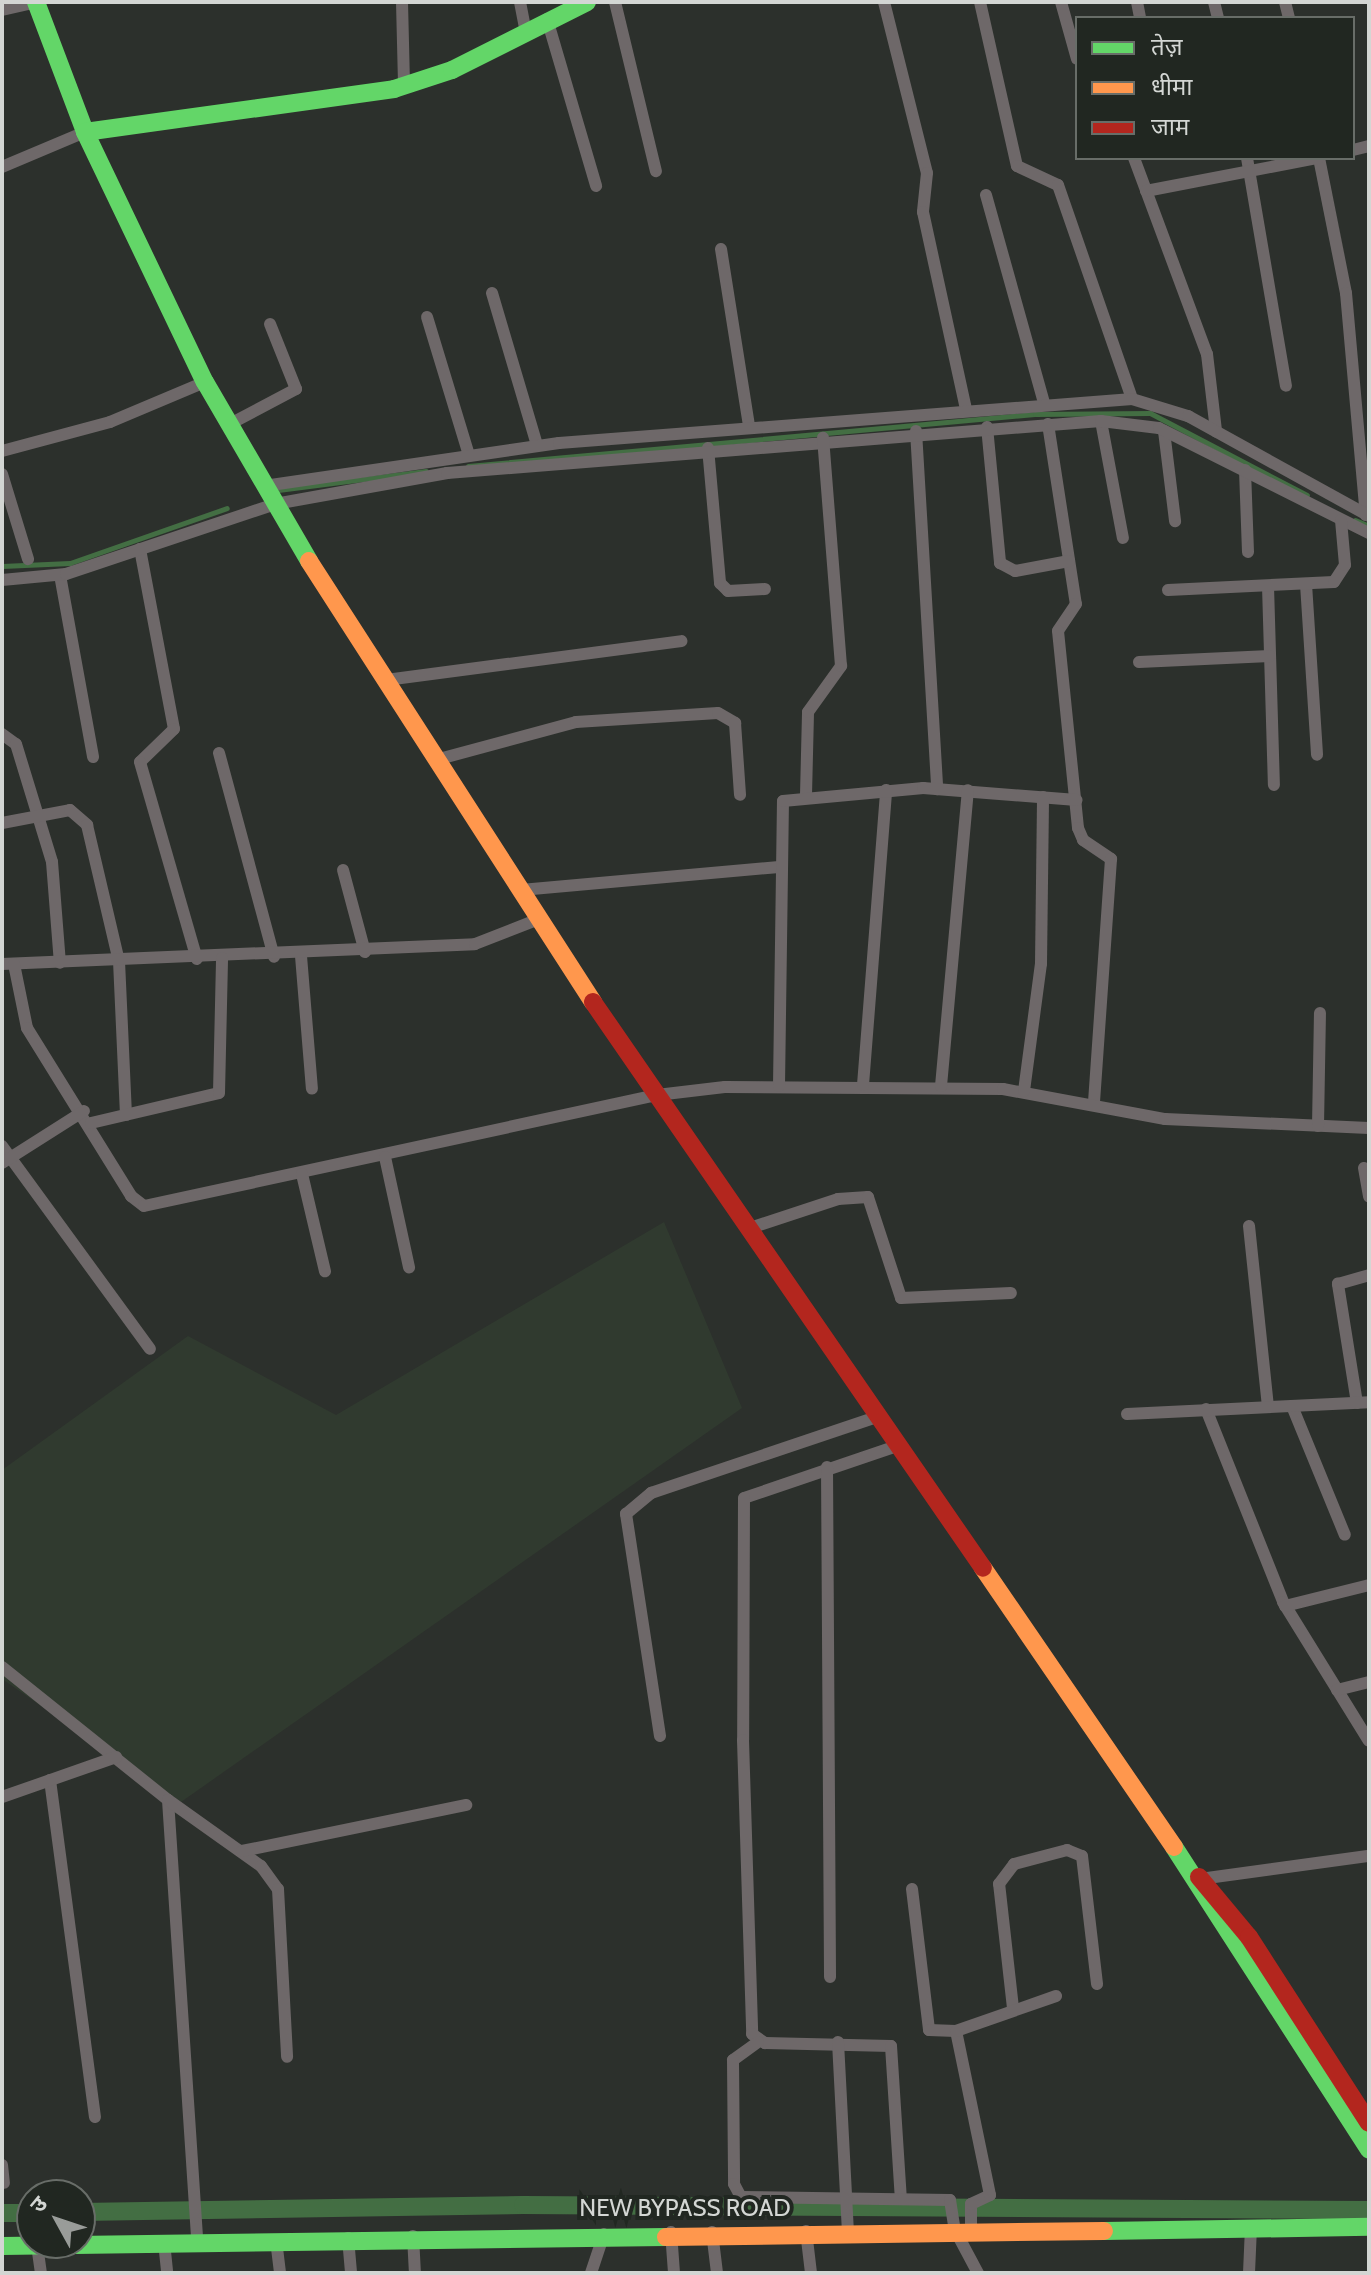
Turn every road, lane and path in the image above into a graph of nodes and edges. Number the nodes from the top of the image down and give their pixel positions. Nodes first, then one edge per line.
1 (36, 2) edge
2 (402, 2) edge
3 (520, 2) edge
4 (587, 2) edge
5 (615, 2) edge
6 (884, 2) edge
7 (980, 2) edge
8 (1061, 2) edge
9 (2, 10) edge
10 (547, 19) junction
11 (525, 28) junction
12 (1075, 52) edge
13 (404, 86) junction
14 (85, 132) junction
15 (1135, 160) edge
16 (1295, 160) edge
17 (1318, 160) edge
18 (1248, 164) edge
19 (2, 167) edge
20 (656, 171) dead end
21 (596, 186) dead end
22 (1146, 191) junction
23 (986, 195) dead end
24 (721, 249) dead end
25 (492, 293) dead end
26 (427, 317) dead end
27 (270, 324) dead end
28 (205, 382) junction
29 (1286, 386) dead end
30 (1132, 399) junction
31 (1044, 403) junction
32 (966, 410) junction
33 (1101, 421) junction
34 (1048, 424) junction
35 (228, 425) junction
36 (749, 425) junction
37 (987, 427) junction
38 (916, 431) junction
39 (1164, 431) junction
40 (1216, 431) junction
41 (823, 438) junction
42 (537, 445) junction
43 (708, 448) junction
44 (2, 451) edge
45 (469, 455) junction
46 (1245, 470) junction
47 (2, 474) edge
48 (264, 486) junction
49 (275, 504) junction
50 (1368, 515) edge
51 (1341, 520) junction
52 (1175, 521) dead end
53 (1369, 533) edge
54 (1123, 538) dead end
55 (140, 549) junction
56 (1248, 552) dead end
57 (28, 559) dead end
58 (1069, 561) junction
59 (60, 575) junction
60 (2, 580) edge
61 (1306, 584) junction
62 (1268, 586) junction
63 (765, 589) dead end
64 (1168, 590) dead end
65 (681, 641) dead end
66 (1270, 656) junction
67 (1139, 662) dead end
68 (386, 680) junction
69 (2, 734) edge
70 (219, 753) dead end
71 (1317, 755) dead end
72 (93, 757) dead end
73 (439, 759) junction
74 (1274, 785) dead end
75 (937, 789) junction
76 (886, 790) junction
77 (968, 790) junction
78 (740, 795) dead end
79 (806, 795) junction
80 (1043, 797) junction
81 (1077, 800) junction
82 (38, 816) junction
83 (2, 823) edge
84 (779, 867) junction
85 (343, 870) dead end
86 (521, 890) junction
87 (539, 919) junction
88 (365, 952) junction
89 (301, 956) junction
90 (274, 957) junction
91 (222, 958) junction
92 (197, 959) junction
93 (119, 961) junction
94 (60, 963) junction
95 (8, 964) edge
96 (1320, 1013) dead end
97 (863, 1085) junction
98 (779, 1086) junction
99 (941, 1086) junction
100 (312, 1089) dead end
101 (1024, 1091) junction
102 (657, 1095) junction
103 (1094, 1104) junction
104 (126, 1115) junction
105 (87, 1117) junction
106 (1318, 1126) junction
107 (1369, 1128) edge
108 (2, 1146) edge
109 (385, 1157) junction
110 (6, 1160) edge
111 (1364, 1168) dead end
112 (302, 1174) junction
113 (1369, 1197) edge
114 (1249, 1226) dead end
115 (747, 1229) junction
116 (409, 1267) dead end
117 (325, 1271) dead end
118 (1369, 1275) edge
119 (1011, 1293) dead end
120 (150, 1349) dead end
121 (1363, 1402) edge
122 (1268, 1406) junction
123 (1292, 1406) junction
124 (1206, 1409) junction
125 (1127, 1414) dead end
126 (874, 1418) junction
127 (894, 1447) junction
128 (827, 1467) junction
129 (1345, 1535) dead end
130 (1369, 1585) edge
131 (1285, 1606) junction
132 (2, 1667) edge
133 (1369, 1682) edge
134 (1337, 1690) junction
135 (660, 1736) dead end
136 (1369, 1741) edge
137 (116, 1757) junction
138 (50, 1780) junction
139 (2, 1797) edge
140 (168, 1800) junction
141 (466, 1805) dead end
142 (242, 1851) junction
143 (1369, 1856) edge
144 (1197, 1876) junction
145 (912, 1889) dead end
146 (830, 1977) dead end
147 (1097, 1984) dead end
148 (1056, 1996) dead end
149 (1013, 2008) junction
150 (956, 2031) junction
151 (758, 2042) junction
152 (838, 2042) junction
153 (287, 2057) dead end
154 (95, 2117) dead end
155 (1369, 2123) edge
156 (1369, 2150) edge
157 (2, 2165) edge
158 (4, 2183) dead end
159 (901, 2199) junction
160 (847, 2213) junction
161 (962, 2217) junction
162 (1369, 2227) edge
163 (1251, 2228) junction
164 (806, 2231) junction
165 (671, 2232) junction
166 (712, 2232) junction
167 (605, 2233) junction
168 (413, 2236) junction
169 (348, 2238) junction
170 (276, 2240) junction
171 (164, 2242) junction
172 (197, 2242) junction
173 (96, 2244) edge
174 (167, 2273) edge
175 (280, 2273) edge
176 (351, 2273) edge
177 (415, 2273) edge
178 (591, 2273) edge
179 (674, 2273) edge
180 (717, 2273) edge
181 (811, 2273) edge
182 (978, 2273) edge
183 (1249, 2273) edge

1 - 9 street
1 - 14 street
2 - 13 street
3 - 11 street
4 - 10 street
5 - 20 street
6 - 32 street
7 - 30 street
8 - 12 street
10 - 11 street
10 - 21 street
11 - 13 street
13 - 14 street
14 - 19 street
14 - 28 street
15 - 22 street
16 - 18 street
17 - 50 street
18 - 22 street
18 - 29 street
22 - 40 street
23 - 31 street
24 - 36 street
25 - 42 street
26 - 45 street
27 - 35 street
28 - 35 street
28 - 44 street
30 - 31 street
30 - 40 street
31 - 32 street
32 - 36 street
33 - 34 street
33 - 39 street
33 - 54 street
34 - 37 street
34 - 58 street
35 - 48 street
36 - 42 street
37 - 38 street
37 - 58 street
38 - 41 street
38 - 75 street
39 - 46 street
39 - 52 street
40 - 50 street
41 - 43 street
41 - 79 street
42 - 45 street
43 - 49 street
43 - 63 street
45 - 48 street
46 - 51 street
46 - 56 street
47 - 57 street
48 - 49 street
49 - 55 street
49 - 68 street
51 - 53 street
51 - 61 street
55 - 59 street
55 - 92 street
58 - 81 street
59 - 60 street
59 - 72 street
61 - 62 street
61 - 71 street
62 - 64 street
62 - 66 street
65 - 68 street
66 - 67 street
66 - 74 street
68 - 73 street
69 - 82 street
70 - 90 street
73 - 78 street
73 - 86 street
75 - 76 street
75 - 77 street
76 - 79 street
76 - 97 street
77 - 80 street
77 - 99 street
79 - 84 street
80 - 81 street
80 - 101 street
81 - 103 street
82 - 83 street
82 - 93 street
82 - 94 street
84 - 86 street
84 - 98 street
85 - 88 street
86 - 87 street
87 - 88 street
87 - 102 street
88 - 89 street
89 - 90 street
89 - 100 street
90 - 91 street
91 - 92 street
91 - 104 street
92 - 93 street
93 - 94 street
93 - 104 street
94 - 95 street
95 - 105 street
96 - 106 street
97 - 98 street
97 - 99 street
98 - 102 street
99 - 101 street
101 - 103 street
102 - 109 street
102 - 115 street
103 - 106 street
104 - 105 street
105 - 110 street
105 - 112 street
106 - 107 street
108 - 110 street
109 - 112 street
109 - 116 street
110 - 120 street
111 - 113 street
112 - 117 street
114 - 122 street
115 - 119 street
115 - 126 street
118 - 121 street
121 - 123 street
122 - 123 street
122 - 124 street
123 - 129 street
124 - 125 street
124 - 131 street
126 - 127 street
126 - 135 street
127 - 128 street
127 - 144 street
128 - 146 street
128 - 151 street
130 - 131 street
131 - 134 street
132 - 137 street
133 - 134 street
134 - 136 street
137 - 138 street
137 - 140 street
138 - 139 street
138 - 154 street
140 - 142 street
140 - 172 street
141 - 142 street
142 - 153 street
143 - 144 street
144 - 155 street
144 - 156 street
145 - 150 street
147 - 149 street
148 - 149 street
149 - 150 street
150 - 161 street
151 - 152 street
151 - 160 street
152 - 159 street
152 - 160 street
157 - 158 street
159 - 160 street
159 - 161 street
160 - 161 street, NEW BYPASS ROAD
160 - 164 street, NEW BYPASS ROAD
161 - 163 street, NEW BYPASS ROAD
161 - 182 street
162 - 163 street, NEW BYPASS ROAD
163 - 183 street
164 - 166 street, NEW BYPASS ROAD
164 - 181 street
165 - 166 street, NEW BYPASS ROAD
165 - 167 street, NEW BYPASS ROAD
165 - 179 street
166 - 180 street
167 - 168 street, NEW BYPASS ROAD
167 - 178 street
168 - 169 street, NEW BYPASS ROAD
168 - 177 street
169 - 170 street, NEW BYPASS ROAD
169 - 176 street
170 - 172 street, NEW BYPASS ROAD
170 - 175 street
171 - 172 street, NEW BYPASS ROAD
171 - 173 street, NEW BYPASS ROAD
171 - 174 street

